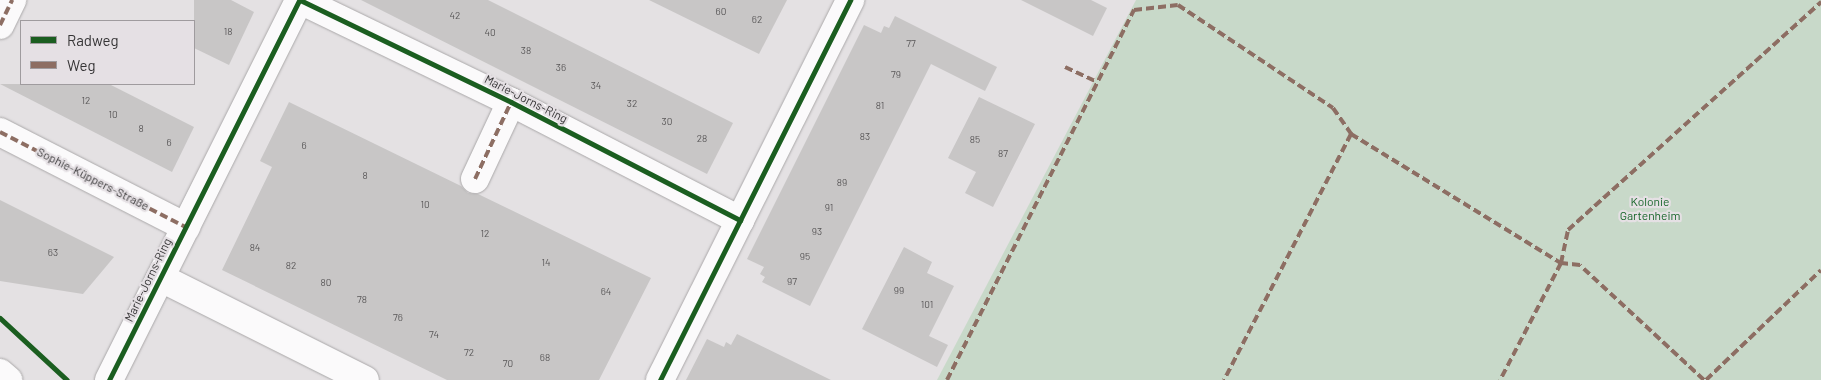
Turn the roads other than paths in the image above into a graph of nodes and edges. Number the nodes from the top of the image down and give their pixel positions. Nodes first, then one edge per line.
1 (12, 0) edge
2 (300, 0) edge
3 (850, 0) edge
4 (0, 26) edge
5 (511, 102) junction
6 (0, 132) edge
7 (475, 179) dead end
8 (740, 220) junction
9 (186, 227) junction
10 (161, 278) junction
11 (0, 373) edge
12 (8, 380) edge
13 (109, 380) edge
14 (366, 380) edge
15 (660, 380) edge

1 - 4 street
2 - 5 street, Marie-Jorns-Ring
2 - 9 street, Marie-Jorns-Ring
3 - 8 street
5 - 7 street, Marie-Jorns-Ring
5 - 8 street, Marie-Jorns-Ring
6 - 9 street, Sophie-Küppers-Straße
8 - 15 street
9 - 10 street, Marie-Jorns-Ring
10 - 13 street, Marie-Jorns-Ring
10 - 14 street, Marie-Jorns-Ring
11 - 12 street

